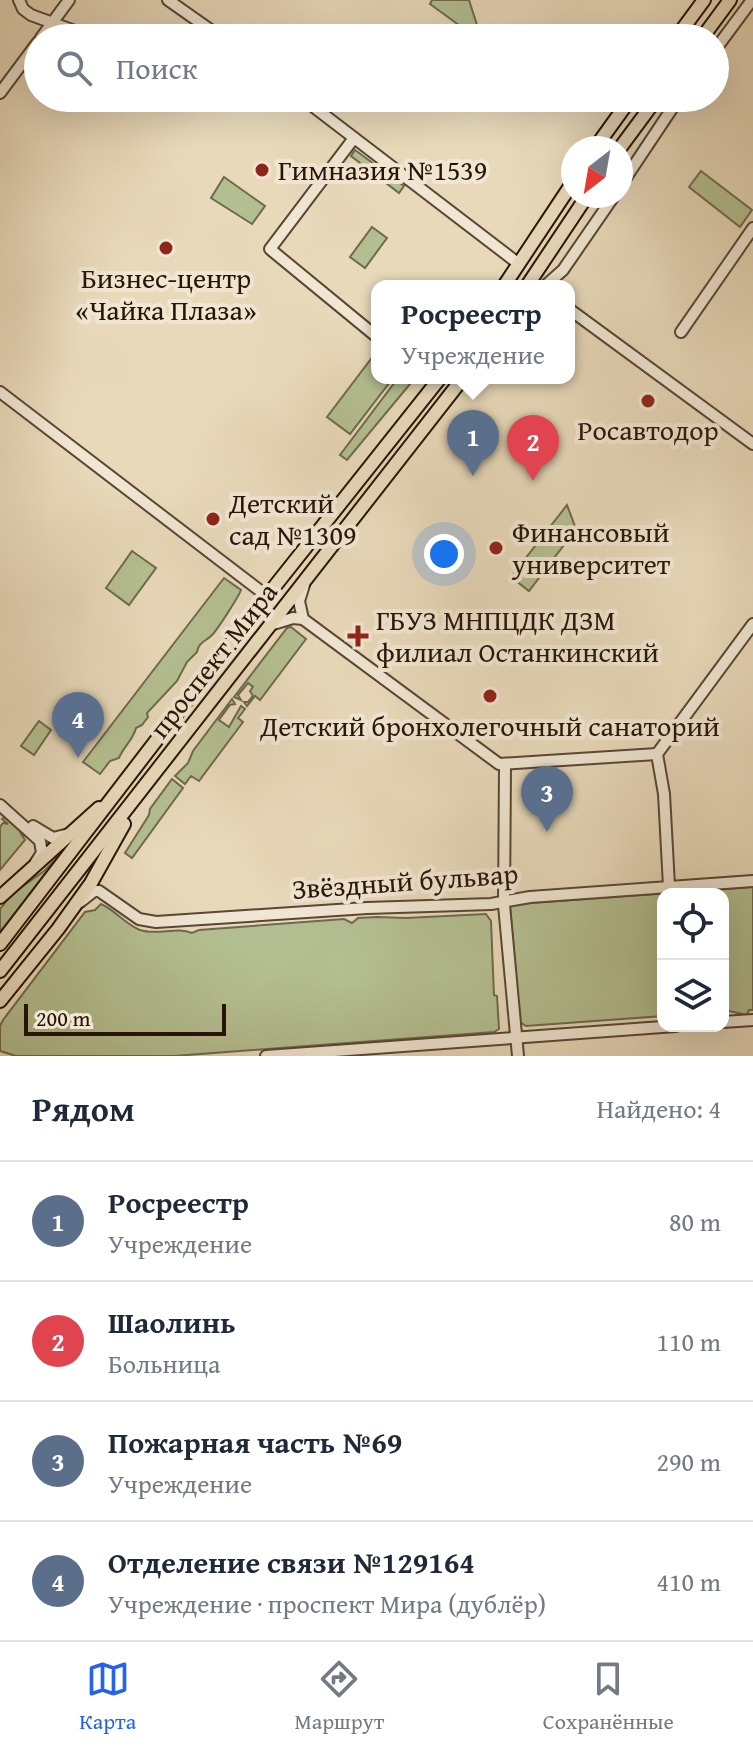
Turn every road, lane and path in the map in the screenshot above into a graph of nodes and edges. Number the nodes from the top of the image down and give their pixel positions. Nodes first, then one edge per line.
1 (19, 0) edge
2 (69, 0) edge
3 (168, 0) edge
4 (704, 0) edge
5 (730, 0) edge
6 (752, 0) edge
7 (52, 23) joint
8 (202, 24) edge
9 (686, 24) edge
10 (712, 24) edge
11 (729, 31) edge
12 (24, 61) edge
13 (0, 93) edge
14 (320, 112) edge
15 (621, 112) edge
16 (647, 112) edge
17 (670, 112) edge
18 (604, 136) edge
19 (629, 136) edge
20 (354, 138) junction
21 (633, 167) edge
22 (561, 200) edge
23 (579, 208) edge
24 (606, 208) edge
25 (753, 228) edge
26 (548, 255) junction
27 (519, 264) junction
28 (508, 280) edge
29 (531, 280) edge
30 (548, 280) edge
31 (554, 280) edge
32 (575, 313) edge
33 (371, 332) edge
34 (681, 332) dead end
35 (433, 384) edge
36 (458, 384) edge
37 (0, 392) edge
38 (753, 444) edge
39 (309, 574) junction
40 (267, 596) junction
41 (303, 619) junction
42 (753, 624) edge
43 (269, 626) junction
44 (657, 754) junction
45 (505, 765) junction
46 (119, 790) junction
47 (139, 796) junction
48 (2, 806) edge
49 (75, 831) junction
50 (32, 867) junction
51 (753, 881) edge
52 (669, 886) junction
53 (0, 897) edge
54 (504, 900) junction
55 (75, 905) junction
56 (3, 941) edge
57 (0, 971) edge
58 (2, 997) edge
59 (753, 1020) edge
60 (729, 1022) edge
61 (657, 1028) edge
62 (516, 1039) junction
63 (266, 1056) edge
64 (518, 1056) edge

1 - 7 street
2 - 7 street
3 - 8 street
4 - 9 main road
5 - 10 main road
6 - 11 street
12 - 13 street
14 - 20 street
15 - 18 main road
16 - 19 main road
17 - 21 street
20 - 27 street
20 - 33 street
22 - 27 main road
23 - 26 main road
24 - 31 street
25 - 34 street
26 - 29 main road
26 - 30 street
27 - 28 main road
32 - 38 street
35 - 40 main road, проспект Мира
36 - 39 main road, проспект Мира
37 - 40 street
39 - 41 street
39 - 43 main road, проспект Мира
40 - 46 main road, проспект Мира
41 - 43 street
41 - 45 street
42 - 44 street
43 - 47 main road, проспект Мира
44 - 45 street
44 - 52 street
45 - 54 street
46 - 49 main road
46 - 56 main road, проспект Мира
47 - 55 main road
47 - 57 main road, проспект Мира
48 - 49 street
48 - 50 street
49 - 50 main road
50 - 53 main road
51 - 52 street, Звёздный бульвар
52 - 54 street, Звёздный бульвар
54 - 55 street, Звёздный бульвар
54 - 62 street
55 - 58 main road
59 - 60 street
61 - 62 street
62 - 63 street
62 - 64 street

